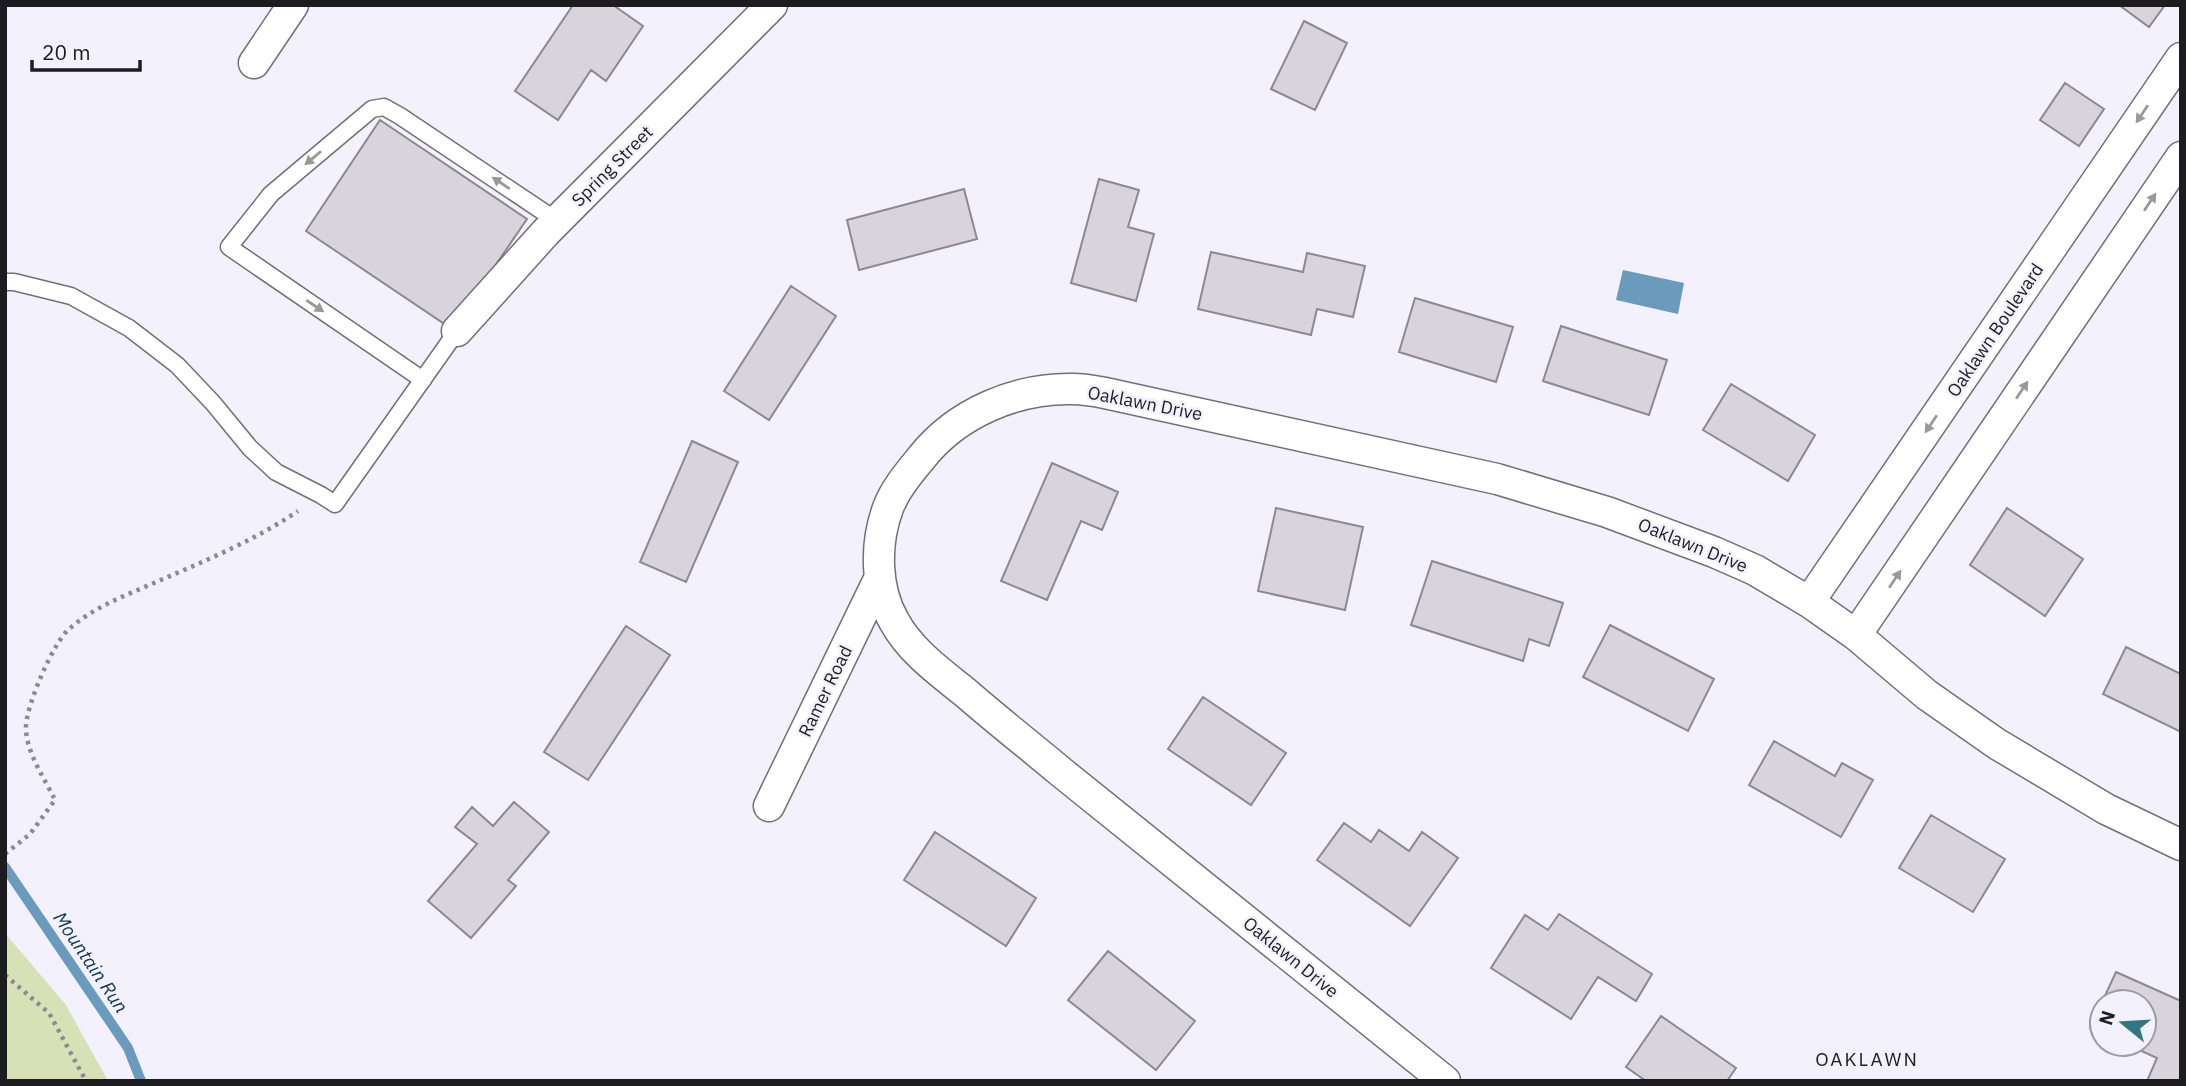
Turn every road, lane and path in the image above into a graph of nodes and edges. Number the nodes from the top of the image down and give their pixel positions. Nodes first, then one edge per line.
1 (293, 5) edge
2 (766, 7) edge
3 (2181, 58) edge
4 (254, 63) dead end
5 (2181, 157) edge
6 (557, 221) junction
7 (5, 282) edge
8 (457, 331) joint
9 (423, 380) junction
10 (321, 495) junction
11 (880, 577) junction
12 (1809, 603) junction
13 (1856, 635) junction
14 (769, 806) dead end
15 (2181, 845) edge
16 (5, 854) edge
17 (5, 975) edge
18 (86, 1081) edge
19 (1445, 1081) edge

1 - 4 street
2 - 6 street, Spring Street
3 -> 12 street, Oaklawn Boulevard
13 -> 5 street
6 - 8 street, Spring Street
6 -> 9 lane
7 - 10 lane
8 - 9 lane
9 - 10 lane
10 - 16 path
11 - 12 street, Oaklawn Drive
11 - 14 street, Ramer Road
11 - 19 street, Oaklawn Drive
12 - 13 street, Oaklawn Drive
13 - 15 street, Oaklawn Drive
17 - 18 path

